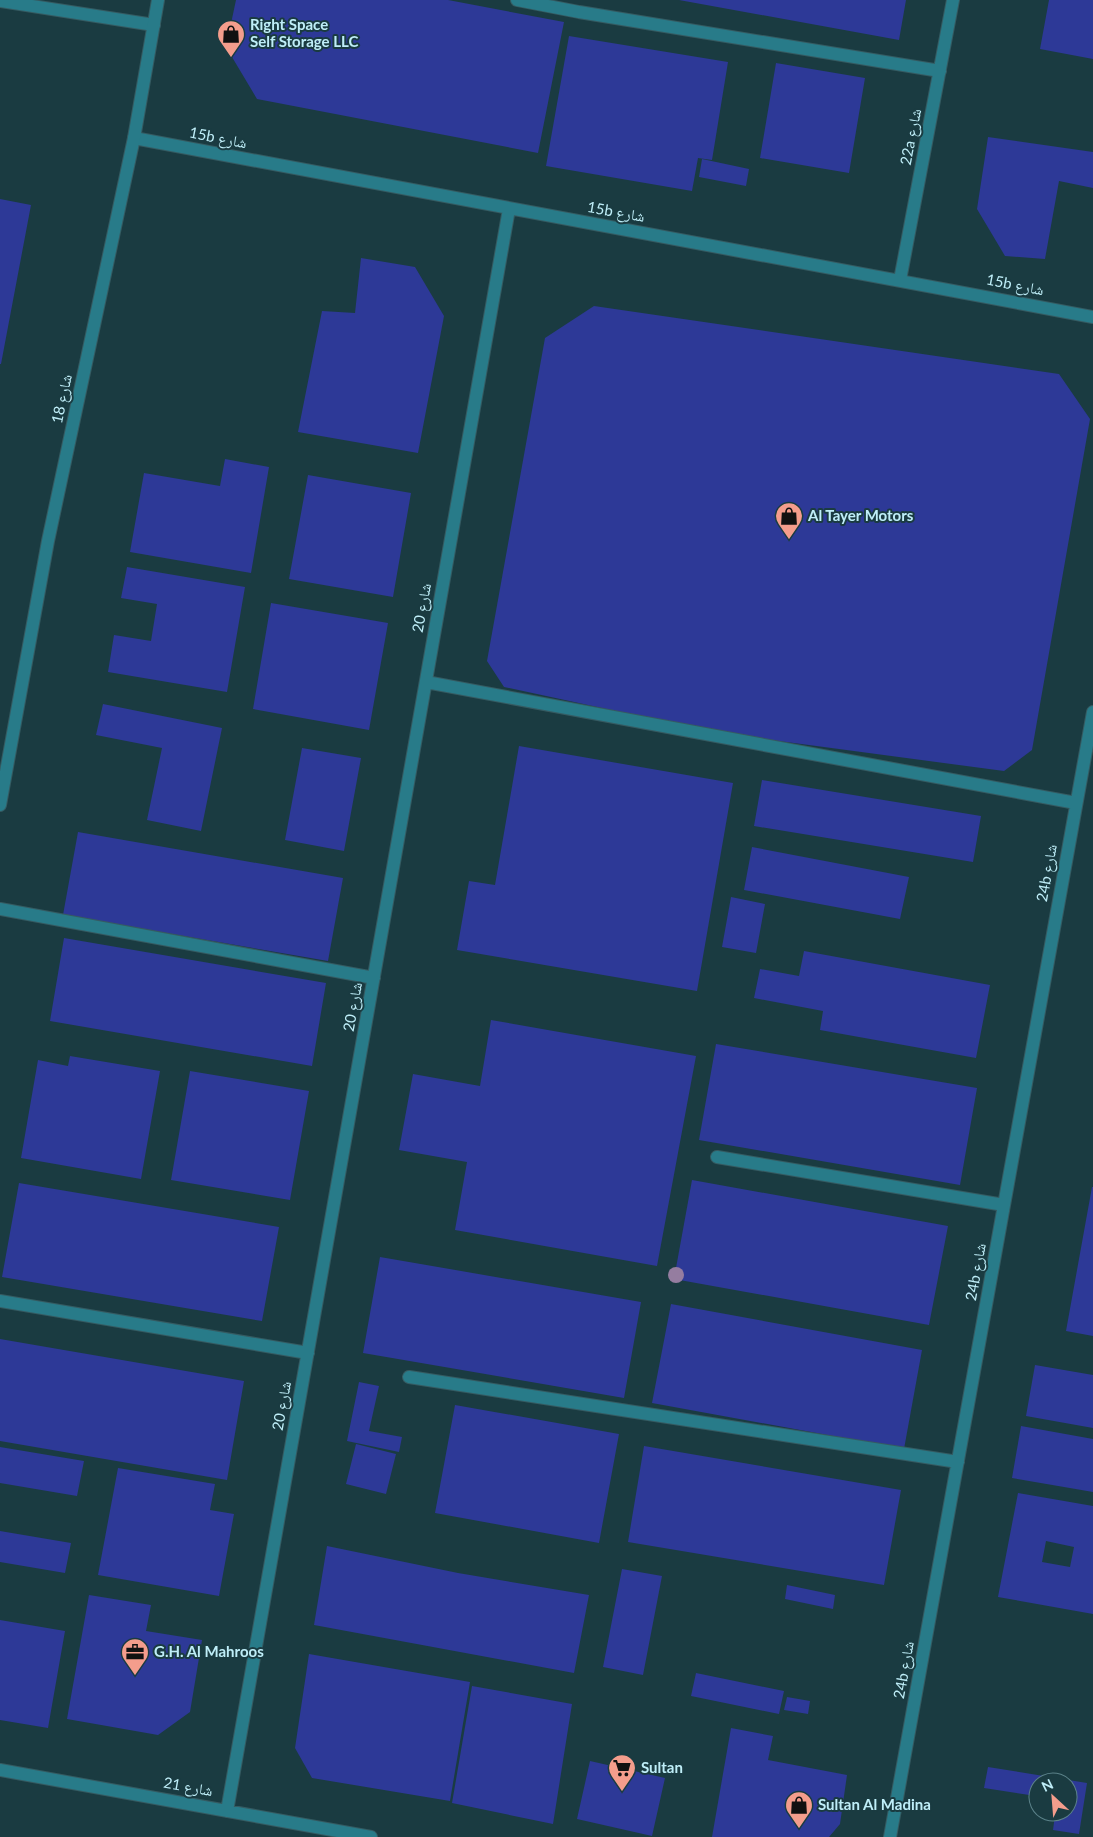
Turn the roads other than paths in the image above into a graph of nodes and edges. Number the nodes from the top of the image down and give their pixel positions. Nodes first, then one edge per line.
1 (158, 0) edge
2 (517, 0) edge
3 (953, 0) edge
4 (0, 1) edge
5 (154, 25) junction
6 (940, 71) junction
7 (134, 138) junction
8 (509, 209) junction
9 (900, 280) junction
10 (1093, 317) edge
11 (426, 682) junction
12 (1093, 712) edge
13 (1076, 803) junction
14 (0, 805) edge
15 (0, 909) edge
16 (374, 978) junction
17 (717, 1157) dead end
18 (1004, 1205) junction
19 (0, 1301) edge
20 (308, 1353) junction
21 (409, 1377) dead end
22 (958, 1462) junction
23 (0, 1770) edge
24 (227, 1811) junction
25 (371, 1837) edge
26 (890, 1837) edge

1 - 5 street, شارع 18
2 - 6 street
3 - 6 street, 22a شارع
4 - 5 street
5 - 7 street, شارع 18
6 - 9 street, 22a شارع
7 - 8 street, 15b شارع
7 - 14 street, شارع 18
8 - 9 street, 15b شارع
8 - 11 street, شارع 20
9 - 10 street, 15b شارع
11 - 13 street
11 - 16 street, شارع 20
12 - 13 street, 24b شارع
13 - 18 street, 24b شارع
15 - 16 street
16 - 20 street, شارع 20
17 - 18 street
18 - 22 street, 24b شارع
19 - 20 street
20 - 24 street, شارع 20
21 - 22 street
22 - 26 street, 24b شارع
23 - 24 street, شارع 21
24 - 25 street, شارع 21

